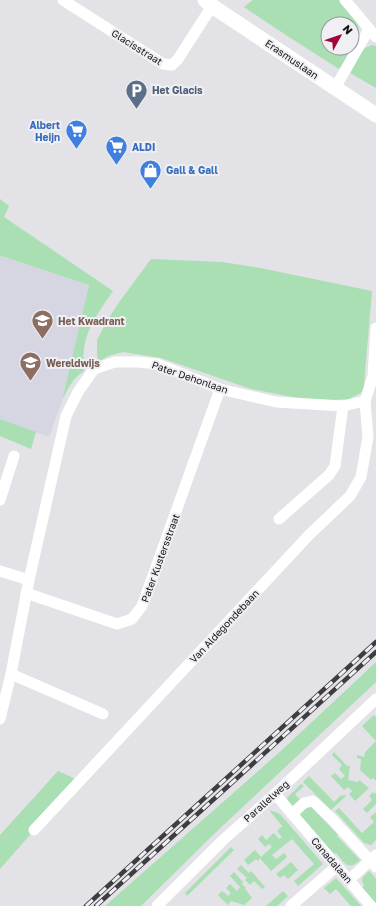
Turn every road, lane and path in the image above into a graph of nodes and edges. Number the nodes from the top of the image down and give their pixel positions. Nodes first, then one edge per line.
1 (63, 0) edge
2 (345, 0) edge
3 (205, 2) edge
4 (373, 32) edge
5 (335, 88) junction
6 (376, 115) edge
7 (376, 328) edge
8 (220, 389) junction
9 (365, 401) junction
10 (343, 406) junction
11 (14, 456) dead end
12 (0, 500) edge
13 (279, 519) dead end
14 (0, 571) edge
15 (29, 580) junction
16 (26, 593) junction
17 (11, 674) junction
18 (376, 698) edge
19 (102, 714) dead end
20 (0, 719) edge
21 (275, 794) junction
22 (292, 814) junction
23 (34, 830) dead end
24 (374, 861) edge
25 (337, 866) junction
26 (349, 880) junction
27 (157, 906) edge
28 (291, 906) edge
29 (371, 906) edge

1 - 3 street, Glacisstraat
2 - 4 street
3 - 5 main road, Erasmuslaan
4 - 5 street
5 - 6 main road, Erasmuslaan
7 - 9 street
8 - 10 street, Pater Dehonlaan
8 - 15 street, Pater Dehonlaan
8 - 16 street, Pater Kustersstraat
9 - 10 street, Pater Dehonlaan
9 - 23 street, Van Aldegondebaan
10 - 13 street
11 - 12 street
14 - 15 street
15 - 16 street, Pater Dehonlaan
16 - 17 street, Pater Dehonlaan
17 - 19 street
17 - 20 street, Pater Dehonlaan
18 - 21 street, Parallelweg
21 - 22 street, Canadalaan
21 - 27 street, Parallelweg
22 - 24 street
22 - 25 street, Canadalaan
24 - 26 street
25 - 26 street, Canadalaan
25 - 28 street
26 - 29 street, Canadalaan

